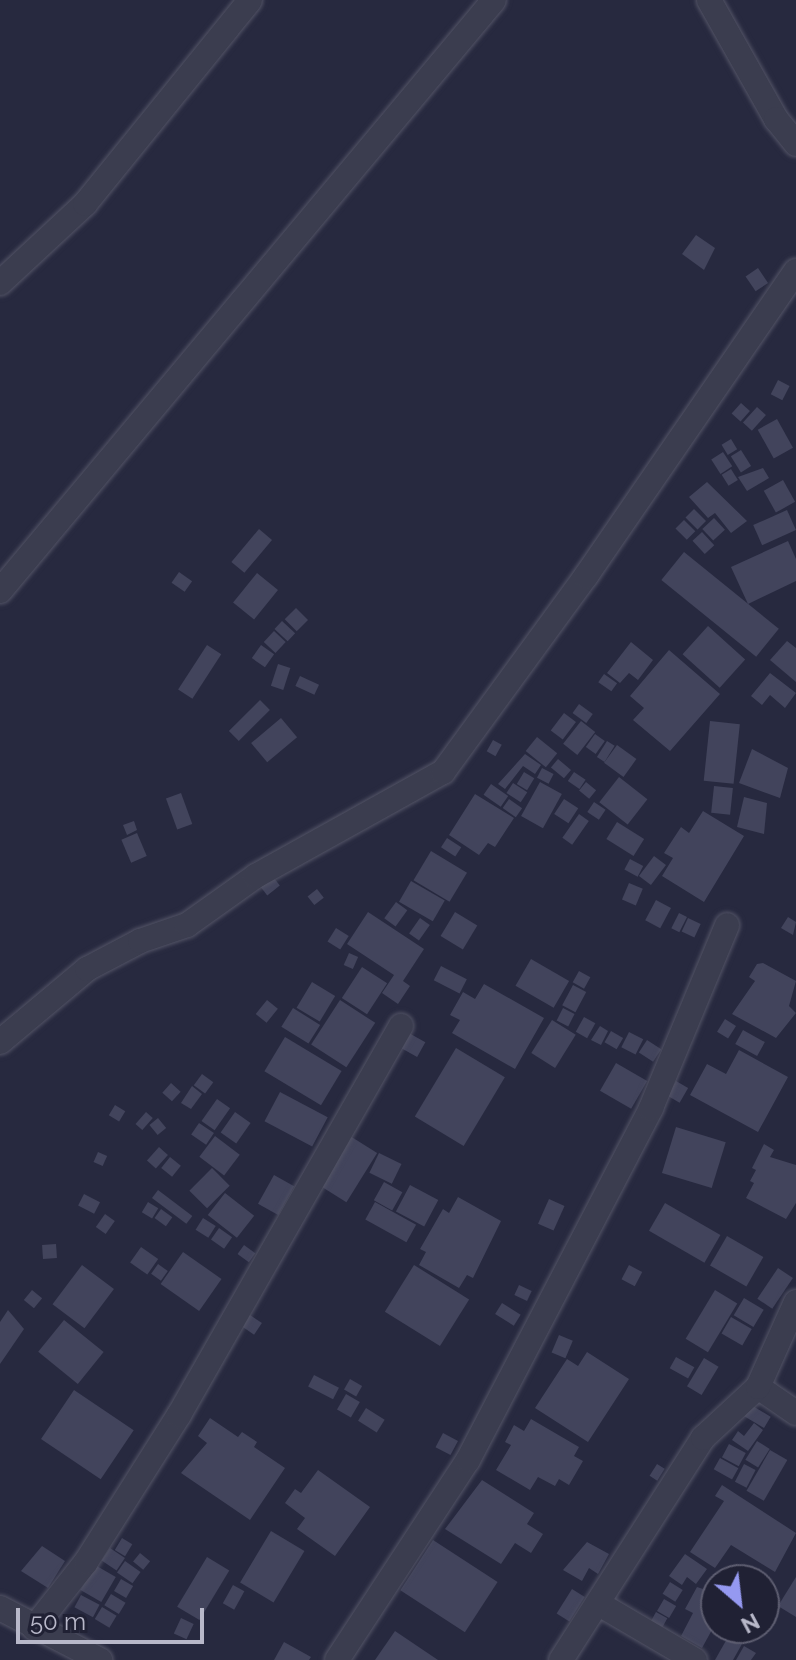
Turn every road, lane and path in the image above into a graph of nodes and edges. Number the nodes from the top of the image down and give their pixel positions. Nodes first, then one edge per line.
1 (250, 0) edge
2 (494, 0) edge
3 (709, 0) edge
4 (796, 144) edge
5 (796, 271) edge
6 (0, 283) edge
7 (0, 591) edge
8 (727, 925) dead end
9 (401, 1026) dead end
10 (0, 1042) edge
11 (796, 1302) edge
12 (758, 1387) junction
13 (796, 1413) edge
14 (599, 1604) junction
15 (0, 1608) edge
16 (34, 1628) junction
17 (100, 1660) edge
18 (337, 1660) edge
19 (561, 1660) edge
20 (695, 1660) edge

1 - 6 street
2 - 7 street
3 - 4 street
5 - 10 street
8 - 18 street
9 - 16 street
11 - 12 street
12 - 13 street
12 - 14 street
14 - 19 street
14 - 20 street
15 - 16 street
16 - 17 street

